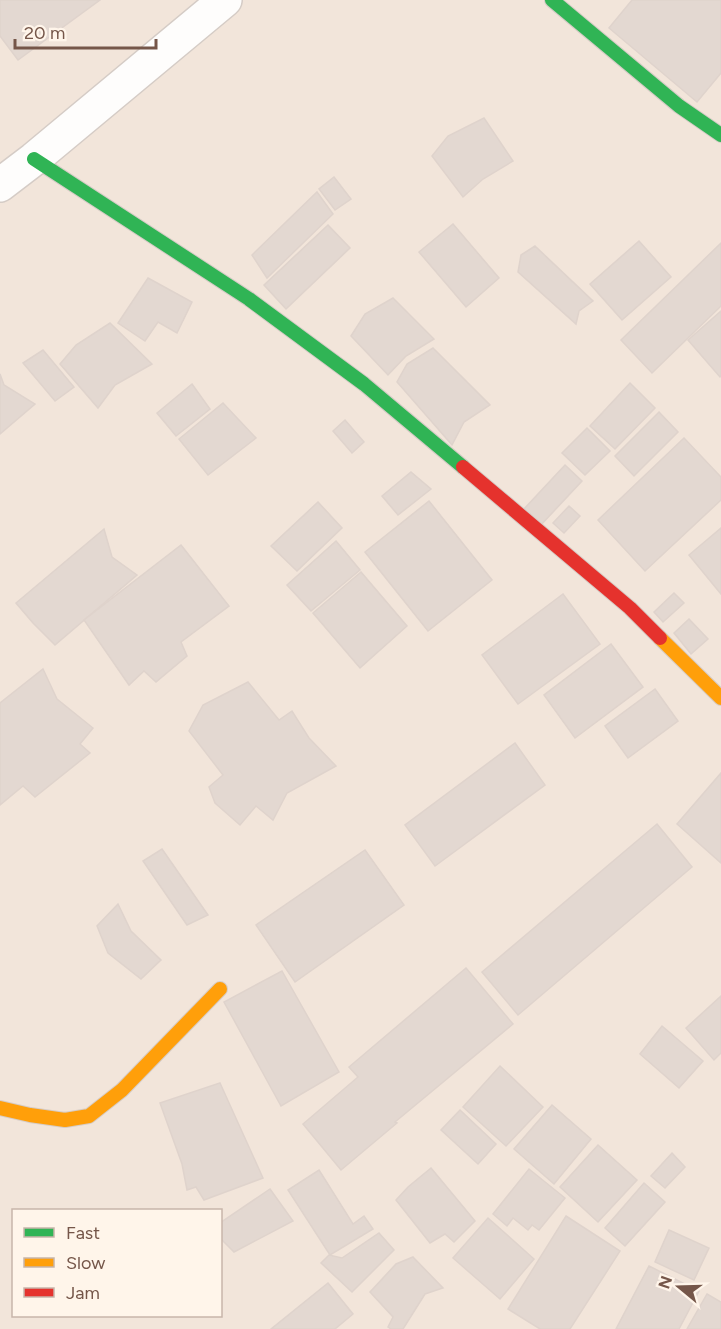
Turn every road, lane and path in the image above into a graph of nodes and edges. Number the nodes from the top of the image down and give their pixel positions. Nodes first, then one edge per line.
1 (225, 0) edge
2 (552, 0) edge
3 (721, 135) edge
4 (34, 159) junction
5 (0, 185) edge
6 (721, 698) edge
7 (220, 989) dead end
8 (0, 1108) edge

1 - 4 street
2 - 3 street
4 - 5 street
4 - 6 street
7 - 8 street

